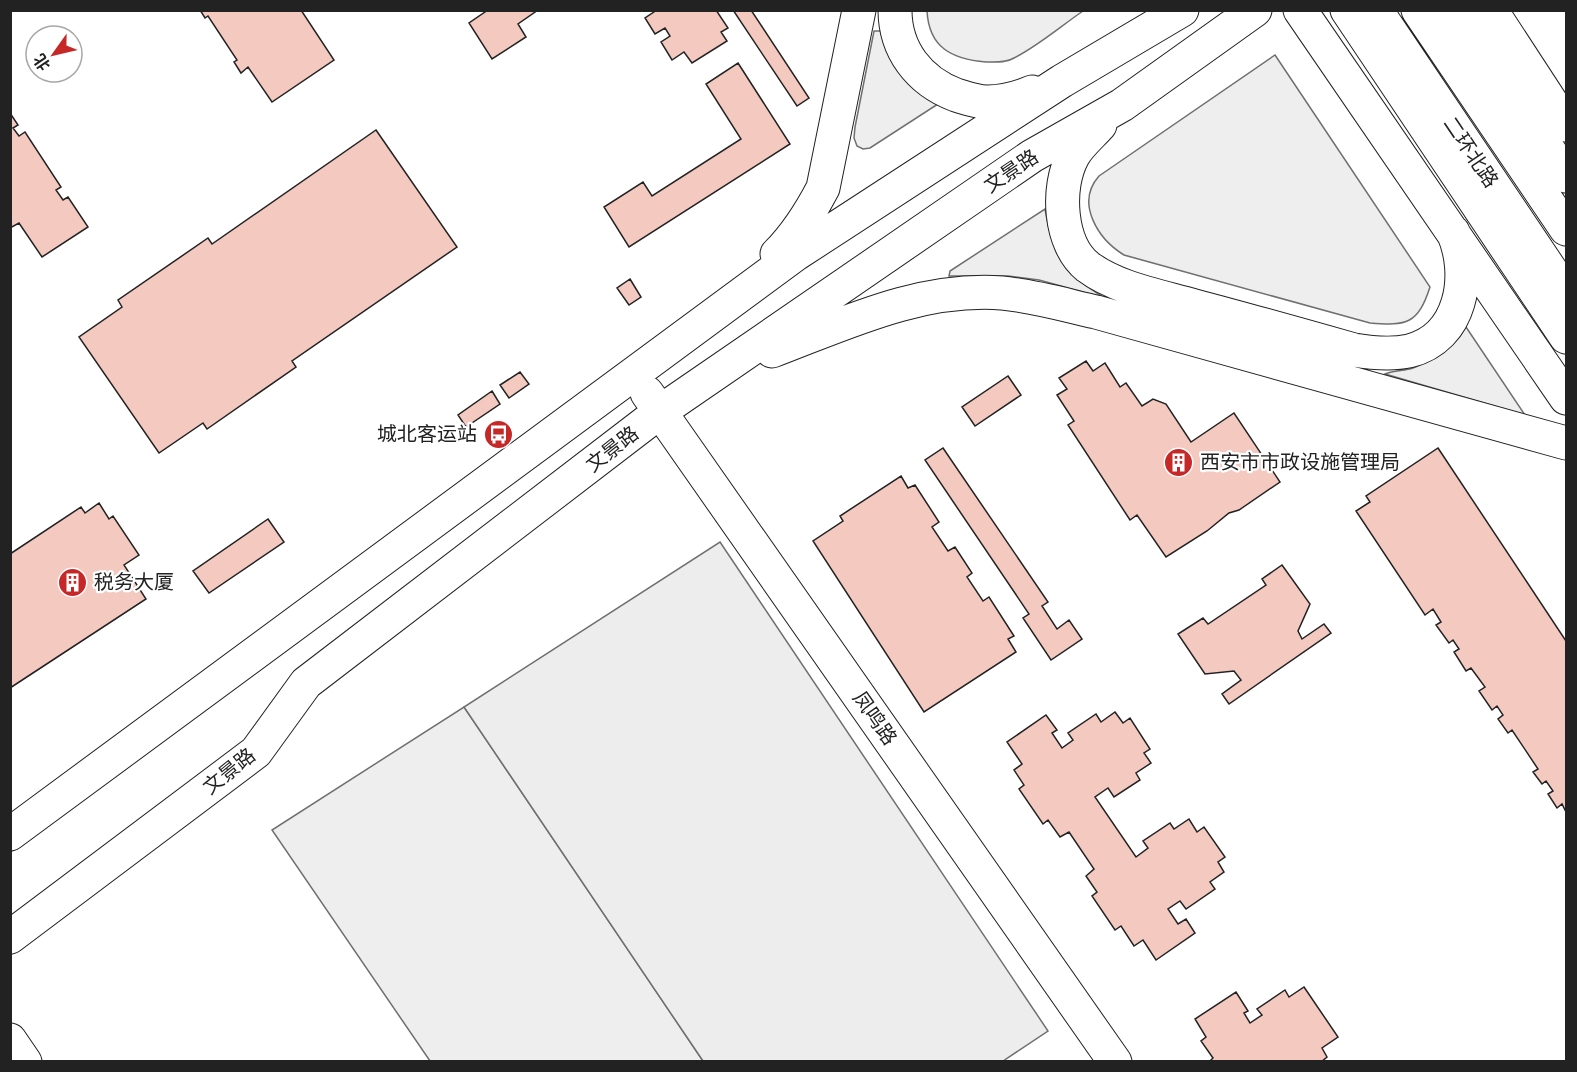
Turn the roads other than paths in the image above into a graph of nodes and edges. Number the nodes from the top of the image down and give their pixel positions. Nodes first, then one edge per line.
1 (859, 10) edge
2 (895, 10) edge
3 (1148, 10) edge
4 (1182, 10) edge
5 (1255, 10) edge
6 (1288, 10) edge
7 (1300, 10) edge
8 (1347, 10) edge
9 (1377, 10) edge
10 (1418, 10) edge
11 (1455, 10) edge
12 (1491, 10) edge
13 (1075, 74) junction
14 (1161, 77) junction
15 (1517, 103) junction
16 (1122, 105) junction
17 (1566, 125) edge
18 (1454, 147) junction
19 (1566, 176) edge
20 (1566, 229) edge
21 (1453, 232) junction
22 (1566, 293) edge
23 (723, 309) junction
24 (1566, 337) edge
25 (723, 370) junction
26 (634, 374) junction
27 (1566, 398) edge
28 (661, 411) junction
29 (1566, 443) edge
30 (10, 834) edge
31 (10, 937) edge
32 (10, 1040) edge
33 (25, 1062) edge
34 (1115, 1062) edge

1 - 23 main road
2 - 13 main road
3 - 13 main road
4 - 13 main road
5 - 14 main road, 文景路
6 - 14 main road
7 - 21 main road
8 - 18 main road
9 - 18 main road, 二环北路
10 - 15 main road, 二环北路
11 - 15 main road
12 - 15 main road
13 - 23 main road
14 - 16 main road, 文景路
15 - 17 main road
15 - 19 main road
15 - 20 main road, 二环北路
16 - 21 main road
16 - 25 main road, 文景路
18 - 22 main road, 二环北路
18 - 24 main road
21 - 27 main road
23 - 26 main road
25 - 28 main road, 文景路
25 - 29 main road
26 - 28 main road, 凤鸣路
26 - 30 main road
28 - 31 main road, 文景路
28 - 34 main road, 凤鸣路
32 - 33 main road

